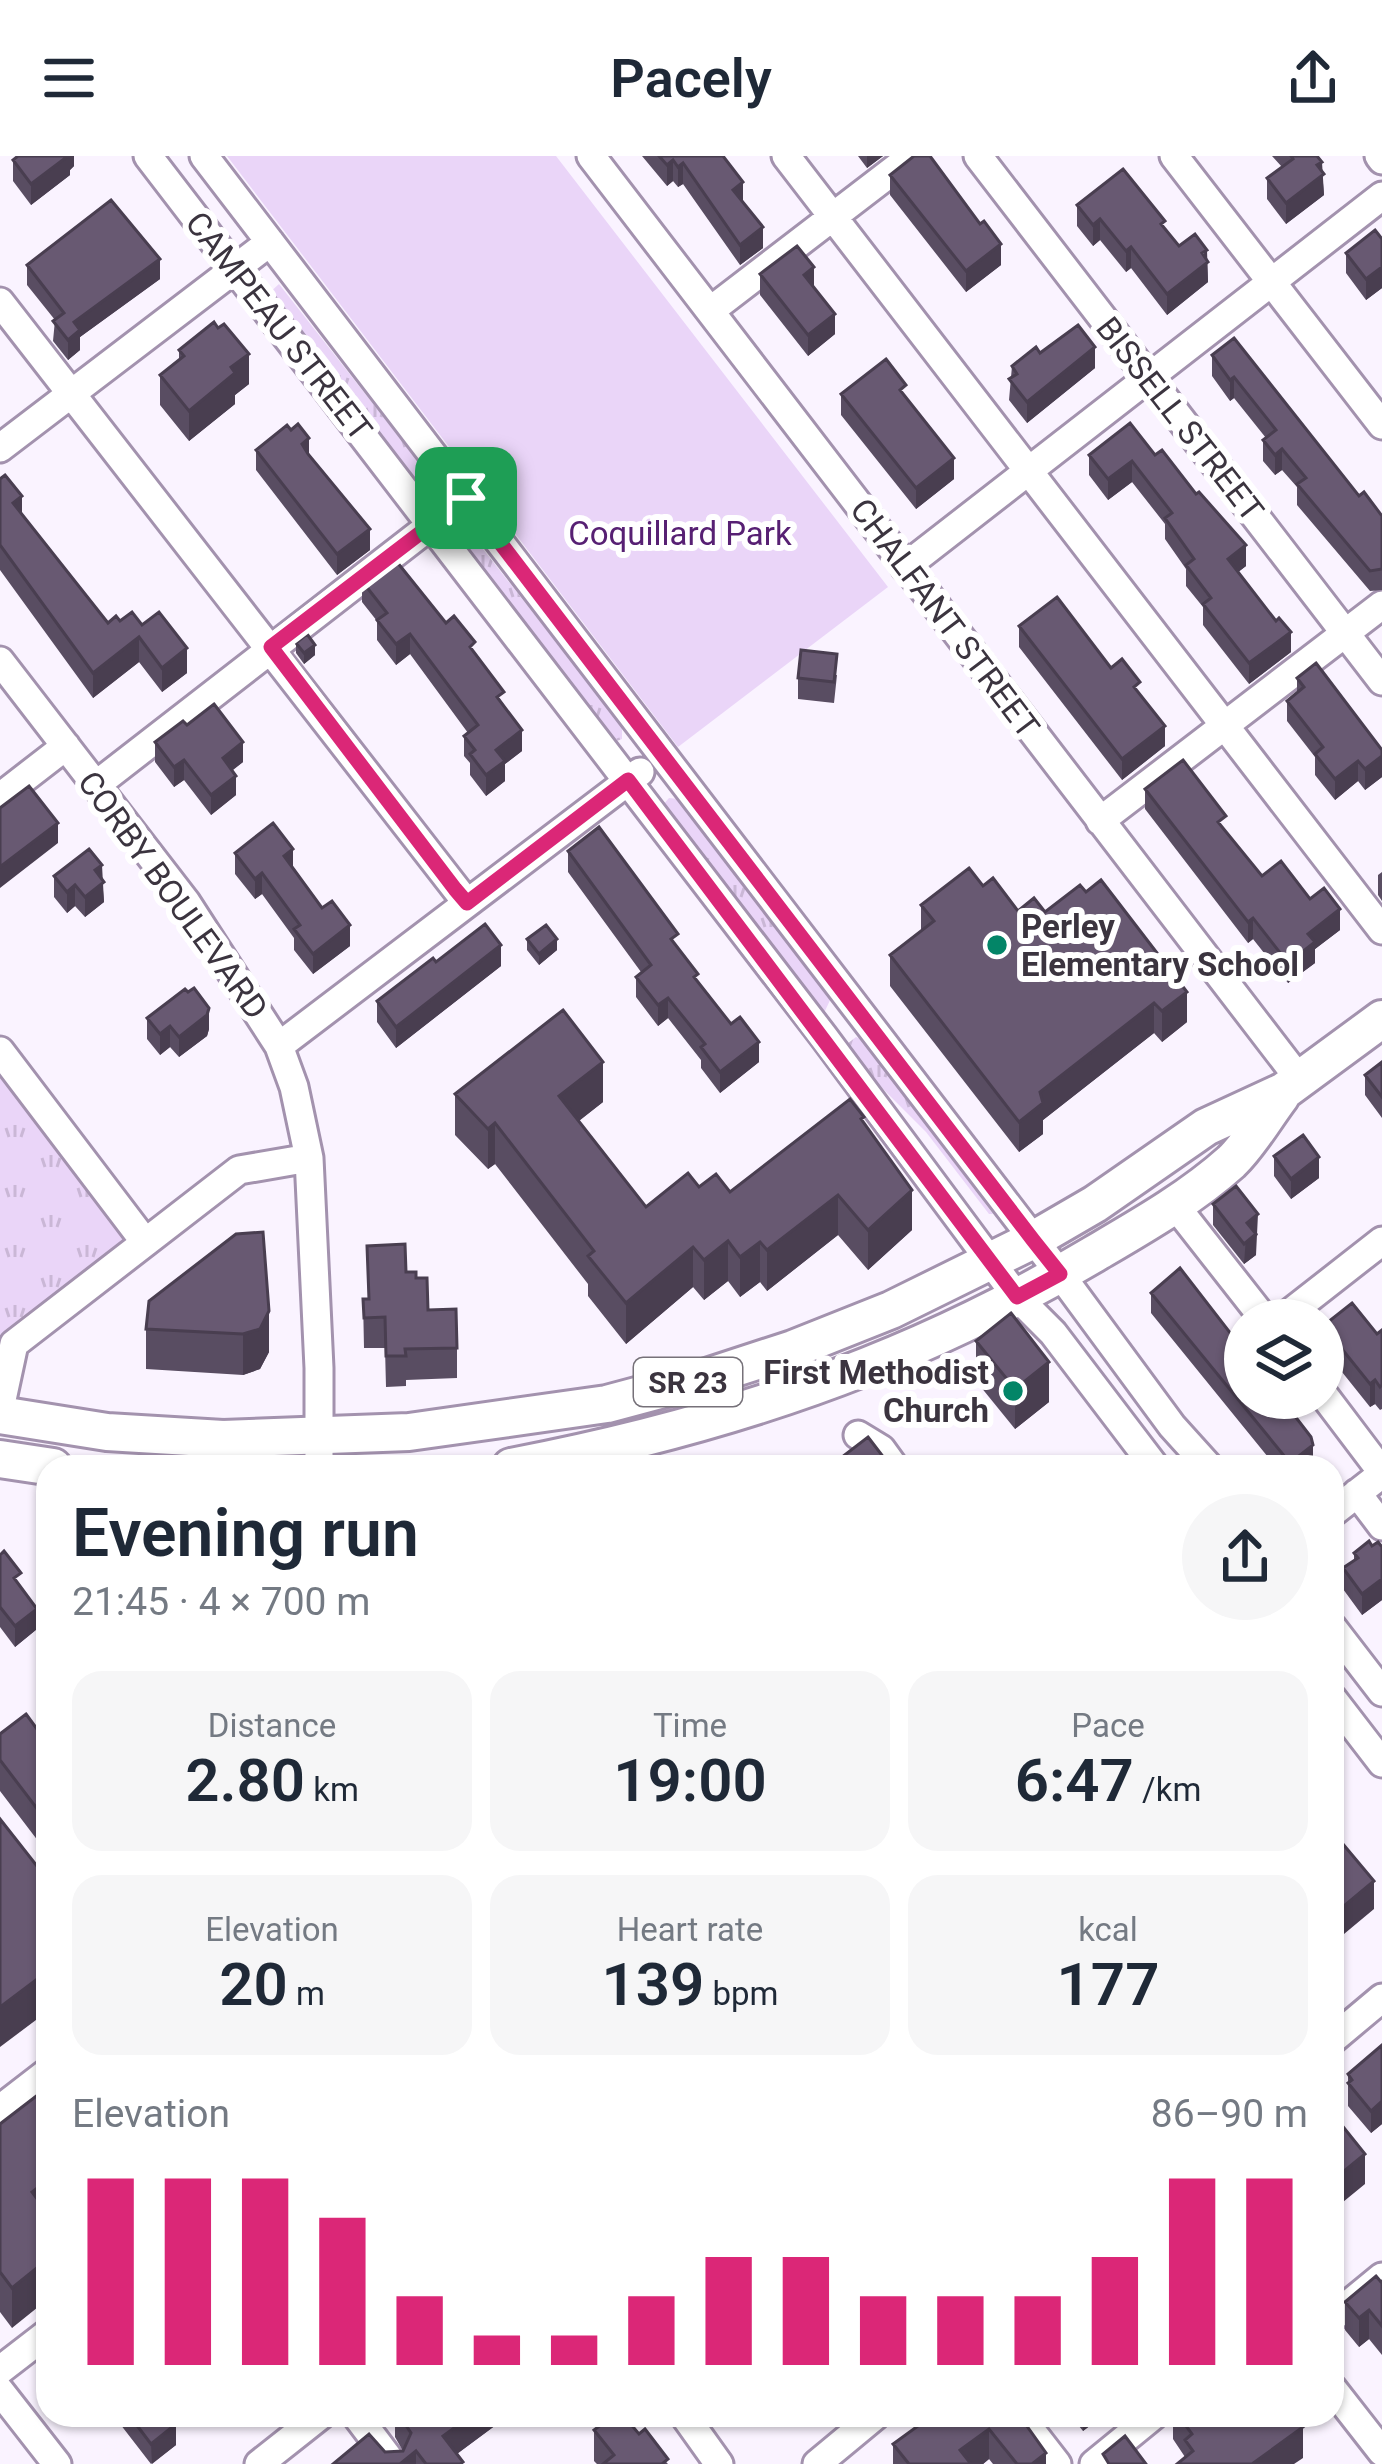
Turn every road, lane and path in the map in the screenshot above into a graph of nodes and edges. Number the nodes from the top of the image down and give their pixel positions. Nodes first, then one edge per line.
1 (148, 156) edge
2 (204, 156) edge
3 (591, 156) edge
4 (786, 156) edge
5 (912, 156) edge
6 (978, 156) edge
7 (1174, 156) edge
8 (1382, 196) edge
9 (836, 218) junction
10 (270, 242) junction
11 (235, 269) junction
12 (1270, 283) junction
13 (0, 302) edge
14 (710, 311) junction
15 (1149, 378) junction
16 (71, 394) junction
17 (1382, 425) edge
18 (0, 448) edge
19 (1027, 472) junction
20 (466, 498) junction
21 (432, 524) junction
22 (905, 567) junction
23 (1382, 605) edge
24 (1345, 634) junction
25 (271, 647) junction
26 (0, 661) edge
27 (1382, 681) edge
28 (1224, 724) junction
29 (66, 746) junction
30 (662, 754) junction
31 (628, 780) junction
32 (96, 785) junction
33 (0, 797) edge
34 (1100, 821) junction
35 (467, 903) junction
36 (1382, 930) edge
37 (1382, 1019) edge
38 (280, 1046) junction
39 (0, 1052) edge
40 (1292, 1086) junction
41 (309, 1158) junction
42 (1174, 1204) junction
43 (1033, 1240) junction
44 (1382, 1241) edge
45 (145, 1242) junction
46 (991, 1262) junction
47 (1060, 1274) junction
48 (1017, 1297) junction
49 (1249, 1299) edge
50 (1308, 1299) edge
51 (0, 1412) edge
52 (1342, 1419) edge
53 (858, 1435) dead end
54 (318, 1451) edge
55 (572, 1455) edge
56 (885, 1455) edge
57 (1146, 1455) edge
58 (1198, 1455) edge
59 (0, 1459) edge
60 (36, 1464) edge
61 (1382, 1473) edge
62 (1357, 1493) junction
63 (1344, 1503) edge
64 (1382, 1526) edge
65 (1344, 1643) edge
66 (1382, 1692) edge
67 (1344, 1714) edge
68 (1382, 1763) edge
69 (1382, 1998) edge
70 (1344, 2030) edge
71 (36, 2081) edge
72 (0, 2109) edge
73 (1382, 2277) edge
74 (1344, 2308) edge
75 (36, 2342) edge
76 (0, 2370) edge
77 (0, 2391) edge
78 (1344, 2403) edge
79 (306, 2427) edge
80 (365, 2427) edge
81 (693, 2427) edge
82 (862, 2427) edge
83 (1028, 2427) edge
84 (1139, 2427) edge
85 (1382, 2452) edge
86 (57, 2464) edge
87 (259, 2464) edge
88 (393, 2464) edge
89 (719, 2464) edge
90 (817, 2464) edge
91 (1058, 2464) edge
92 (1094, 2464) edge

1 - 11 street, CAMPEAU STREET
2 - 10 street, CAMPEAU STREET
3 - 14 street, CHALFANT STREET
4 - 9 street
5 - 9 street
6 - 15 street, BISSELL STREET
7 - 12 street
8 - 12 street
9 - 14 street
9 - 19 street
10 - 11 street
10 - 20 street, CAMPEAU STREET
11 - 16 street
11 - 21 street, CAMPEAU STREET
12 - 15 street
12 - 17 street
13 - 16 street
14 - 22 street, CHALFANT STREET
15 - 19 street
15 - 24 street, BISSELL STREET
16 - 18 street
16 - 25 street
19 - 22 street
19 - 28 street
20 - 21 street
20 - 30 street, CAMPEAU STREET
21 - 25 street
21 - 31 street, CAMPEAU STREET
22 - 34 street, CHALFANT STREET
23 - 24 street
24 - 27 street, BISSELL STREET
24 - 28 street
25 - 32 street
25 - 35 street
26 - 29 street, CORBY BOULEVARD
28 - 34 street
28 - 36 street
29 - 32 street, CORBY BOULEVARD
29 - 33 street
30 - 31 street
30 - 43 street, CAMPEAU STREET
31 - 35 street
31 - 46 street, CAMPEAU STREET
32 - 38 street, CORBY BOULEVARD
34 - 40 street, CHALFANT STREET
35 - 38 street
37 - 40 main road, SR 23
38 - 41 street, CORBY BOULEVARD
39 - 45 street
40 - 42 main road, SR 23
40 - 43 main road, SR 23
41 - 45 street
41 - 54 street, CORBY BOULEVARD
42 - 47 main road, SR 23
42 - 49 street
43 - 46 main road, SR 23
43 - 47 street, CAMPEAU STREET
44 - 50 street
45 - 51 street
46 - 48 street, CAMPEAU STREET
46 - 54 main road, SR 23
47 - 48 main road, SR 23
47 - 58 street, CAMPEAU STREET
48 - 55 main road, SR 23
48 - 57 street, CAMPEAU STREET
51 - 54 main road, SR 23
52 - 61 street
53 - 56 street
59 - 60 main road
61 - 62 street
62 - 63 street
62 - 64 street
65 - 66 street
67 - 68 street
69 - 70 street
71 - 72 street
73 - 74 street
75 - 76 street
77 - 86 street
78 - 85 street
79 - 87 street
80 - 88 street
81 - 89 street
82 - 90 street
83 - 91 street
84 - 92 street

